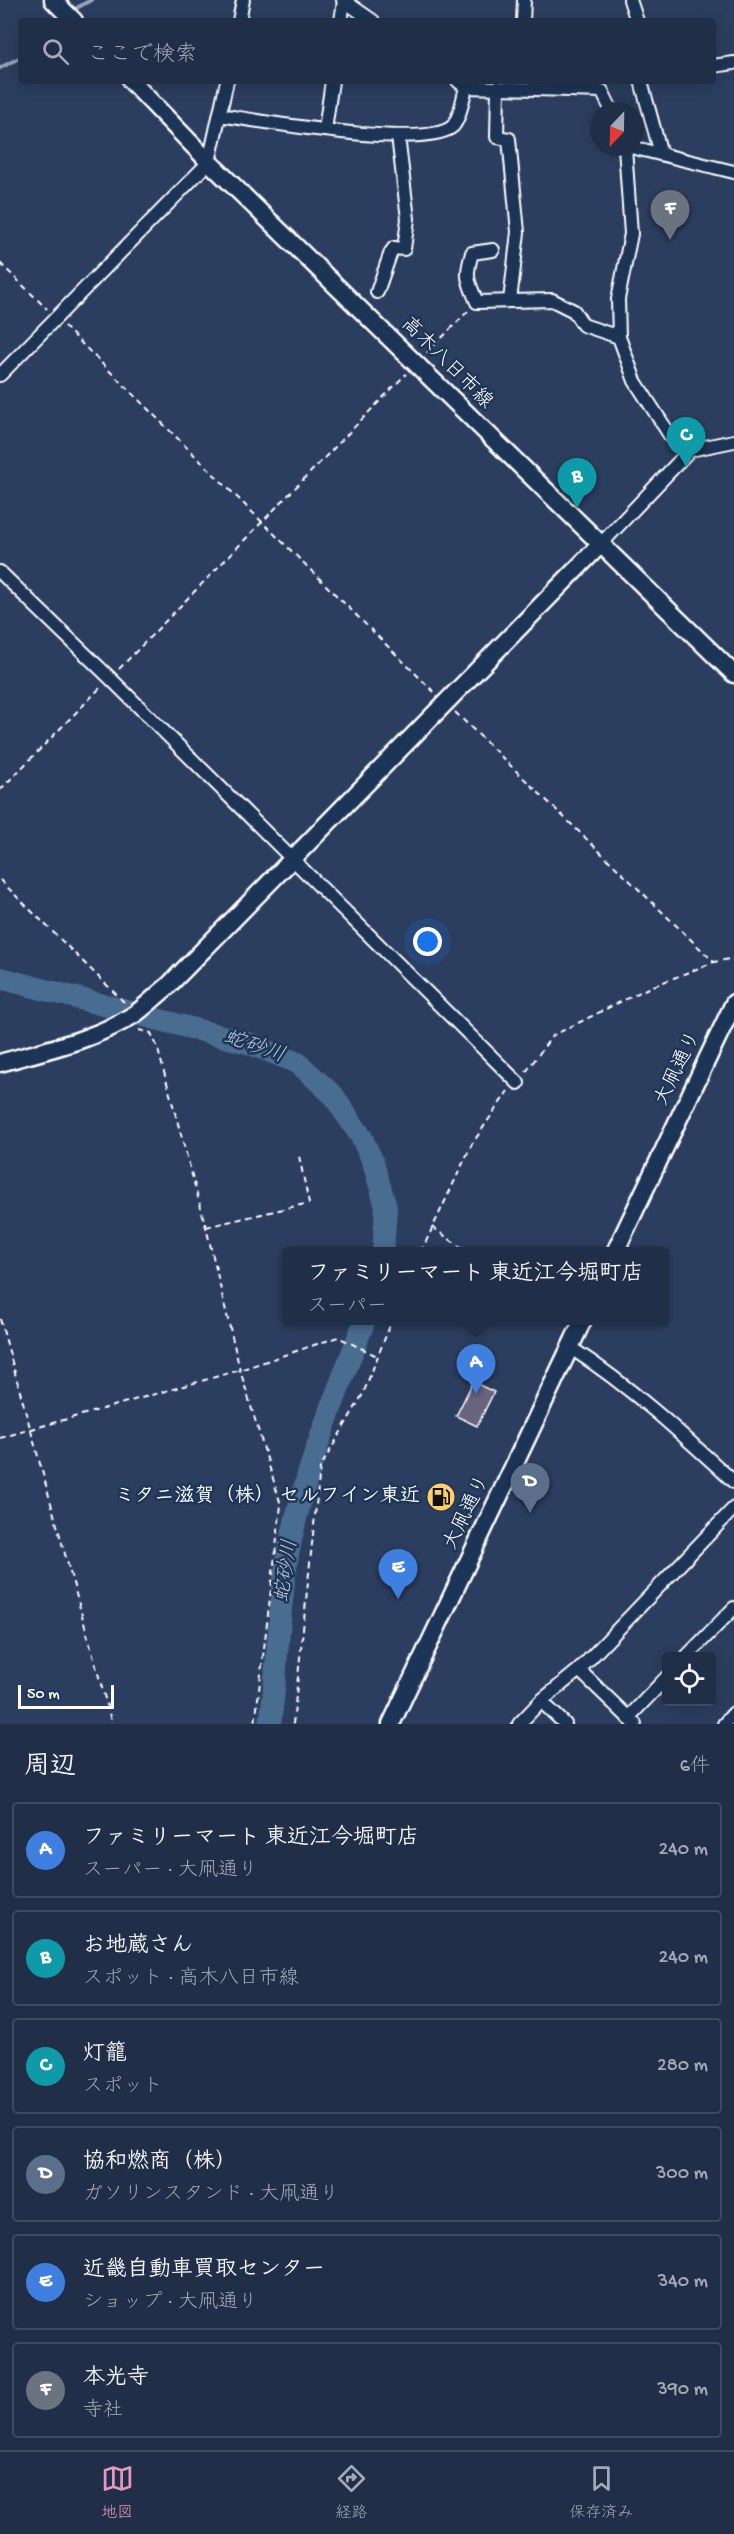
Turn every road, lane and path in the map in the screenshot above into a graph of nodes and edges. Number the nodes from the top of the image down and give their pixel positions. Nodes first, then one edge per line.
1 (53, 0) edge
2 (243, 0) edge
3 (344, 0) edge
4 (524, 0) edge
5 (630, 0) edge
6 (71, 18) edge
7 (240, 18) edge
8 (341, 18) edge
9 (369, 18) edge
10 (523, 18) edge
11 (636, 18) edge
12 (734, 63) edge
13 (716, 66) edge
14 (134, 84) edge
15 (226, 84) edge
16 (332, 84) edge
17 (462, 84) edge
18 (642, 84) edge
19 (542, 85) edge
20 (498, 87) junction
21 (608, 102) edge
22 (220, 115) junction
23 (325, 130) junction
24 (398, 136) junction
25 (644, 150) edge
26 (661, 154) junction
27 (627, 156) edge
28 (209, 162) junction
29 (734, 172) edge
30 (493, 250) dead end
31 (0, 263) edge
32 (376, 292) dead end
33 (510, 301) junction
34 (477, 302) junction
35 (56, 318) junction
36 (619, 337) junction
37 (416, 364) junction
38 (0, 375) edge
39 (734, 441) edge
40 (690, 450) junction
41 (262, 524) junction
42 (600, 545) junction
43 (0, 572) edge
44 (734, 674) edge
45 (111, 678) junction
46 (444, 702) junction
47 (0, 790) edge
48 (292, 858) junction
49 (0, 880) edge
50 (734, 958) edge
51 (714, 962) junction
52 (734, 1003) edge
53 (137, 1022) junction
54 (0, 1063) edge
55 (518, 1083) junction
56 (299, 1156) dead end
57 (206, 1227) junction
58 (432, 1227) junction
59 (423, 1247) edge
60 (462, 1247) edge
61 (617, 1247) edge
62 (0, 1319) edge
63 (390, 1325) edge
64 (581, 1325) edge
65 (571, 1348) junction
66 (377, 1356) junction
67 (240, 1370) junction
68 (32, 1429) junction
69 (0, 1438) edge
70 (734, 1482) edge
71 (734, 1508) edge
72 (734, 1608) edge
73 (691, 1652) edge
74 (579, 1670) junction
75 (662, 1683) edge
76 (541, 1701) junction
77 (734, 1713) edge
78 (632, 1721) edge
79 (112, 1724) edge
80 (255, 1724) edge
81 (293, 1724) edge
82 (391, 1724) edge
83 (519, 1724) edge
84 (565, 1724) edge
85 (724, 1724) edge

1 - 6 street
2 - 7 street
3 - 8 street
3 - 9 street
4 - 10 street
5 - 11 street
12 - 13 street
14 - 28 street, 高木八日市線
15 - 22 street
16 - 23 street
17 - 20 street
17 - 24 street
18 - 26 street
19 - 20 street
19 - 21 street
20 - 33 street
22 - 23 street
22 - 28 street
23 - 24 street
24 - 32 street
25 - 26 street
26 - 29 street
27 - 36 street
28 - 35 street
28 - 37 street, 高木八日市線
30 - 34 street
31 - 35 path
33 - 34 street
33 - 36 street
34 - 37 path
35 - 38 street
35 - 41 path
36 - 40 street
37 - 41 path
37 - 42 street, 高木八日市線
39 - 40 street
40 - 42 street
41 - 45 path
41 - 46 path
42 - 44 street, 高木八日市線
42 - 46 street
43 - 45 street
45 - 47 path
45 - 48 street
46 - 48 street
46 - 51 path
48 - 53 street
48 - 55 street
49 - 53 path
50 - 51 path
51 - 55 path
52 - 61 street, 大凧通り
53 - 54 street
53 - 57 path
55 - 58 path
56 - 57 path
57 - 67 path
58 - 59 path
58 - 60 path
62 - 68 path
63 - 66 path
64 - 65 street, 大凧通り
65 - 70 street
65 - 82 street, 大凧通り
66 - 67 path
66 - 81 path
67 - 68 path
67 - 80 path
68 - 69 path
68 - 79 path
71 - 74 street
72 - 73 street
74 - 76 street
74 - 78 street
75 - 78 street
76 - 83 street
76 - 84 street
77 - 85 street

